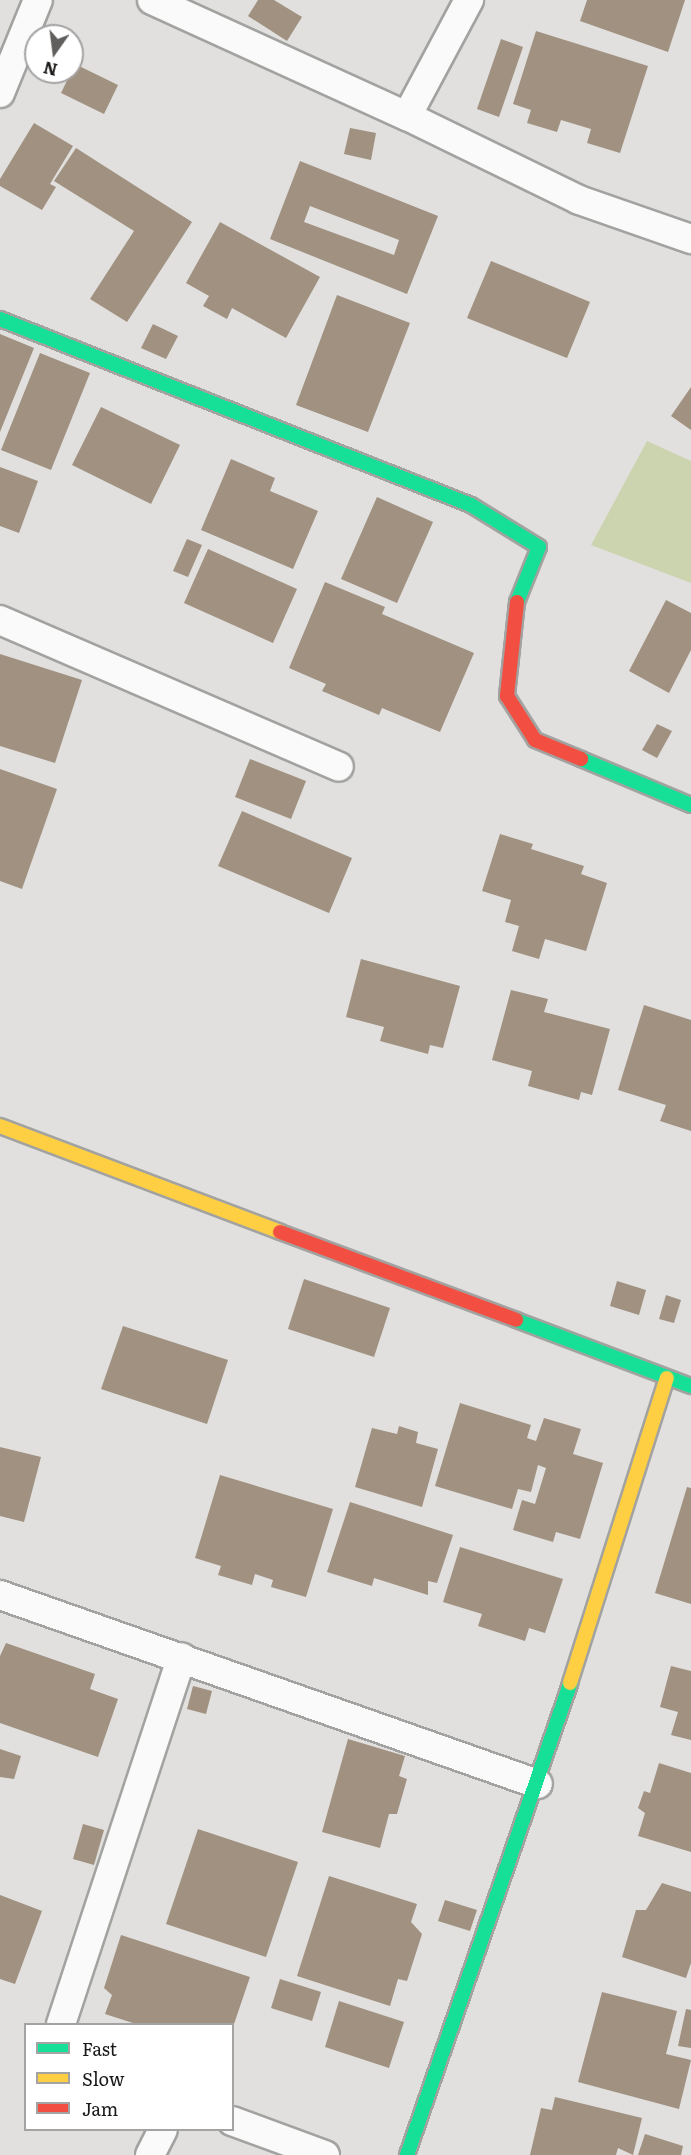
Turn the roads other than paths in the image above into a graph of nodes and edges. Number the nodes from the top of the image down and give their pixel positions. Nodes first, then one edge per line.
1 (38, 0) edge
2 (152, 0) edge
3 (469, 0) edge
4 (0, 93) edge
5 (407, 116) junction
6 (691, 239) edge
7 (0, 319) edge
8 (0, 621) edge
9 (339, 767) dead end
10 (691, 805) edge
11 (0, 1126) edge
12 (667, 1378) junction
13 (691, 1386) edge
14 (0, 1595) edge
15 (182, 1658) junction
16 (538, 1784) junction
17 (62, 2023) edge
18 (234, 2122) edge
19 (162, 2131) edge
20 (150, 2155) edge
21 (325, 2155) edge
22 (407, 2155) edge

1 - 4 street
2 - 5 street
3 - 5 street
5 - 6 street
7 - 10 street
8 - 9 street
11 - 12 street
12 - 13 street
12 - 16 street
14 - 15 street
15 - 16 street
15 - 17 street
16 - 22 street
18 - 21 street
19 - 20 street

